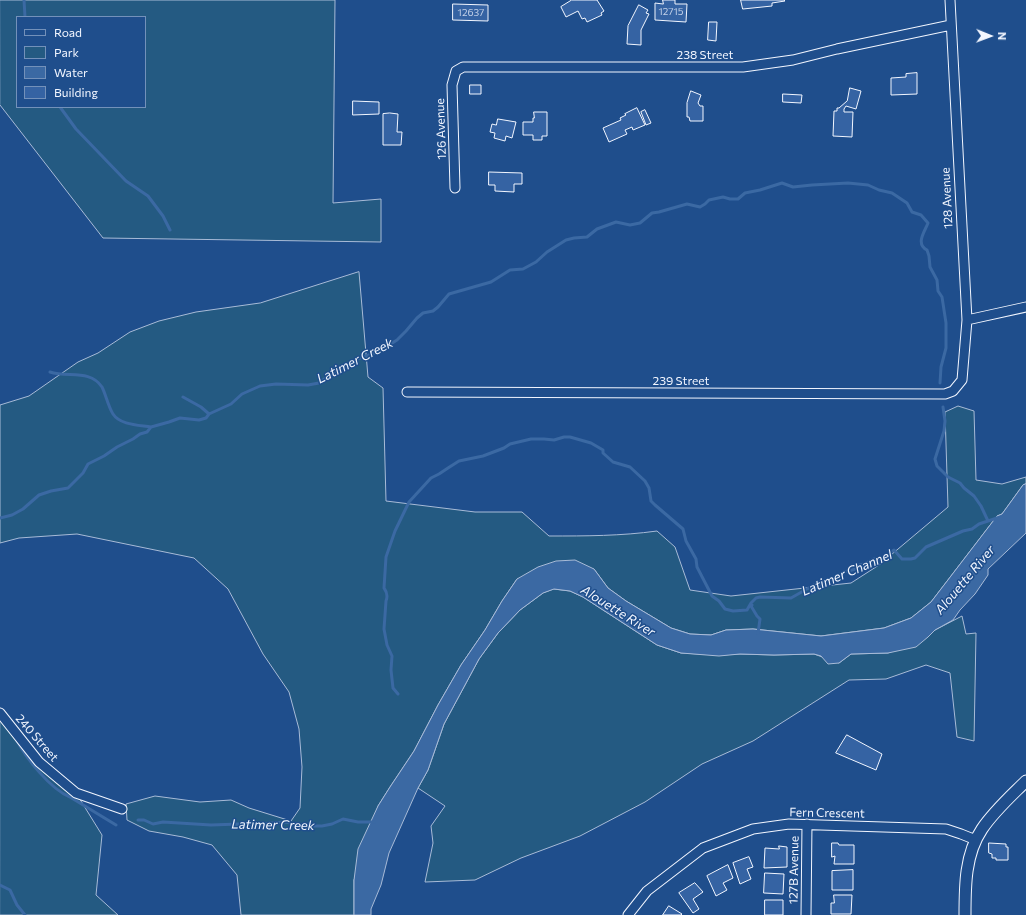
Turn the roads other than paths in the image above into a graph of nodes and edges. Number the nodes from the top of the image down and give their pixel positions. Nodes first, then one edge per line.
1 (950, 0) edge
2 (951, 25) junction
3 (456, 71) joint
4 (455, 188) dead end
5 (1026, 307) edge
6 (966, 320) junction
7 (953, 391) joint
8 (408, 392) dead end
9 (0, 713) edge
10 (1026, 781) edge
11 (122, 809) dead end
12 (807, 824) junction
13 (976, 840) junction
14 (628, 915) edge
15 (806, 915) edge
16 (964, 915) edge

1 - 2 street, 128 Avenue
2 - 3 street, 238 Street
2 - 6 street, 128 Avenue
3 - 4 street, 126 Avenue
5 - 6 street
6 - 7 street, 128 Avenue
7 - 8 street, 239 Street
9 - 11 street, 240 Street
10 - 13 street
12 - 13 street, Fern Crescent
12 - 14 street, Fern Crescent
12 - 15 street, 127B Avenue
13 - 16 street

